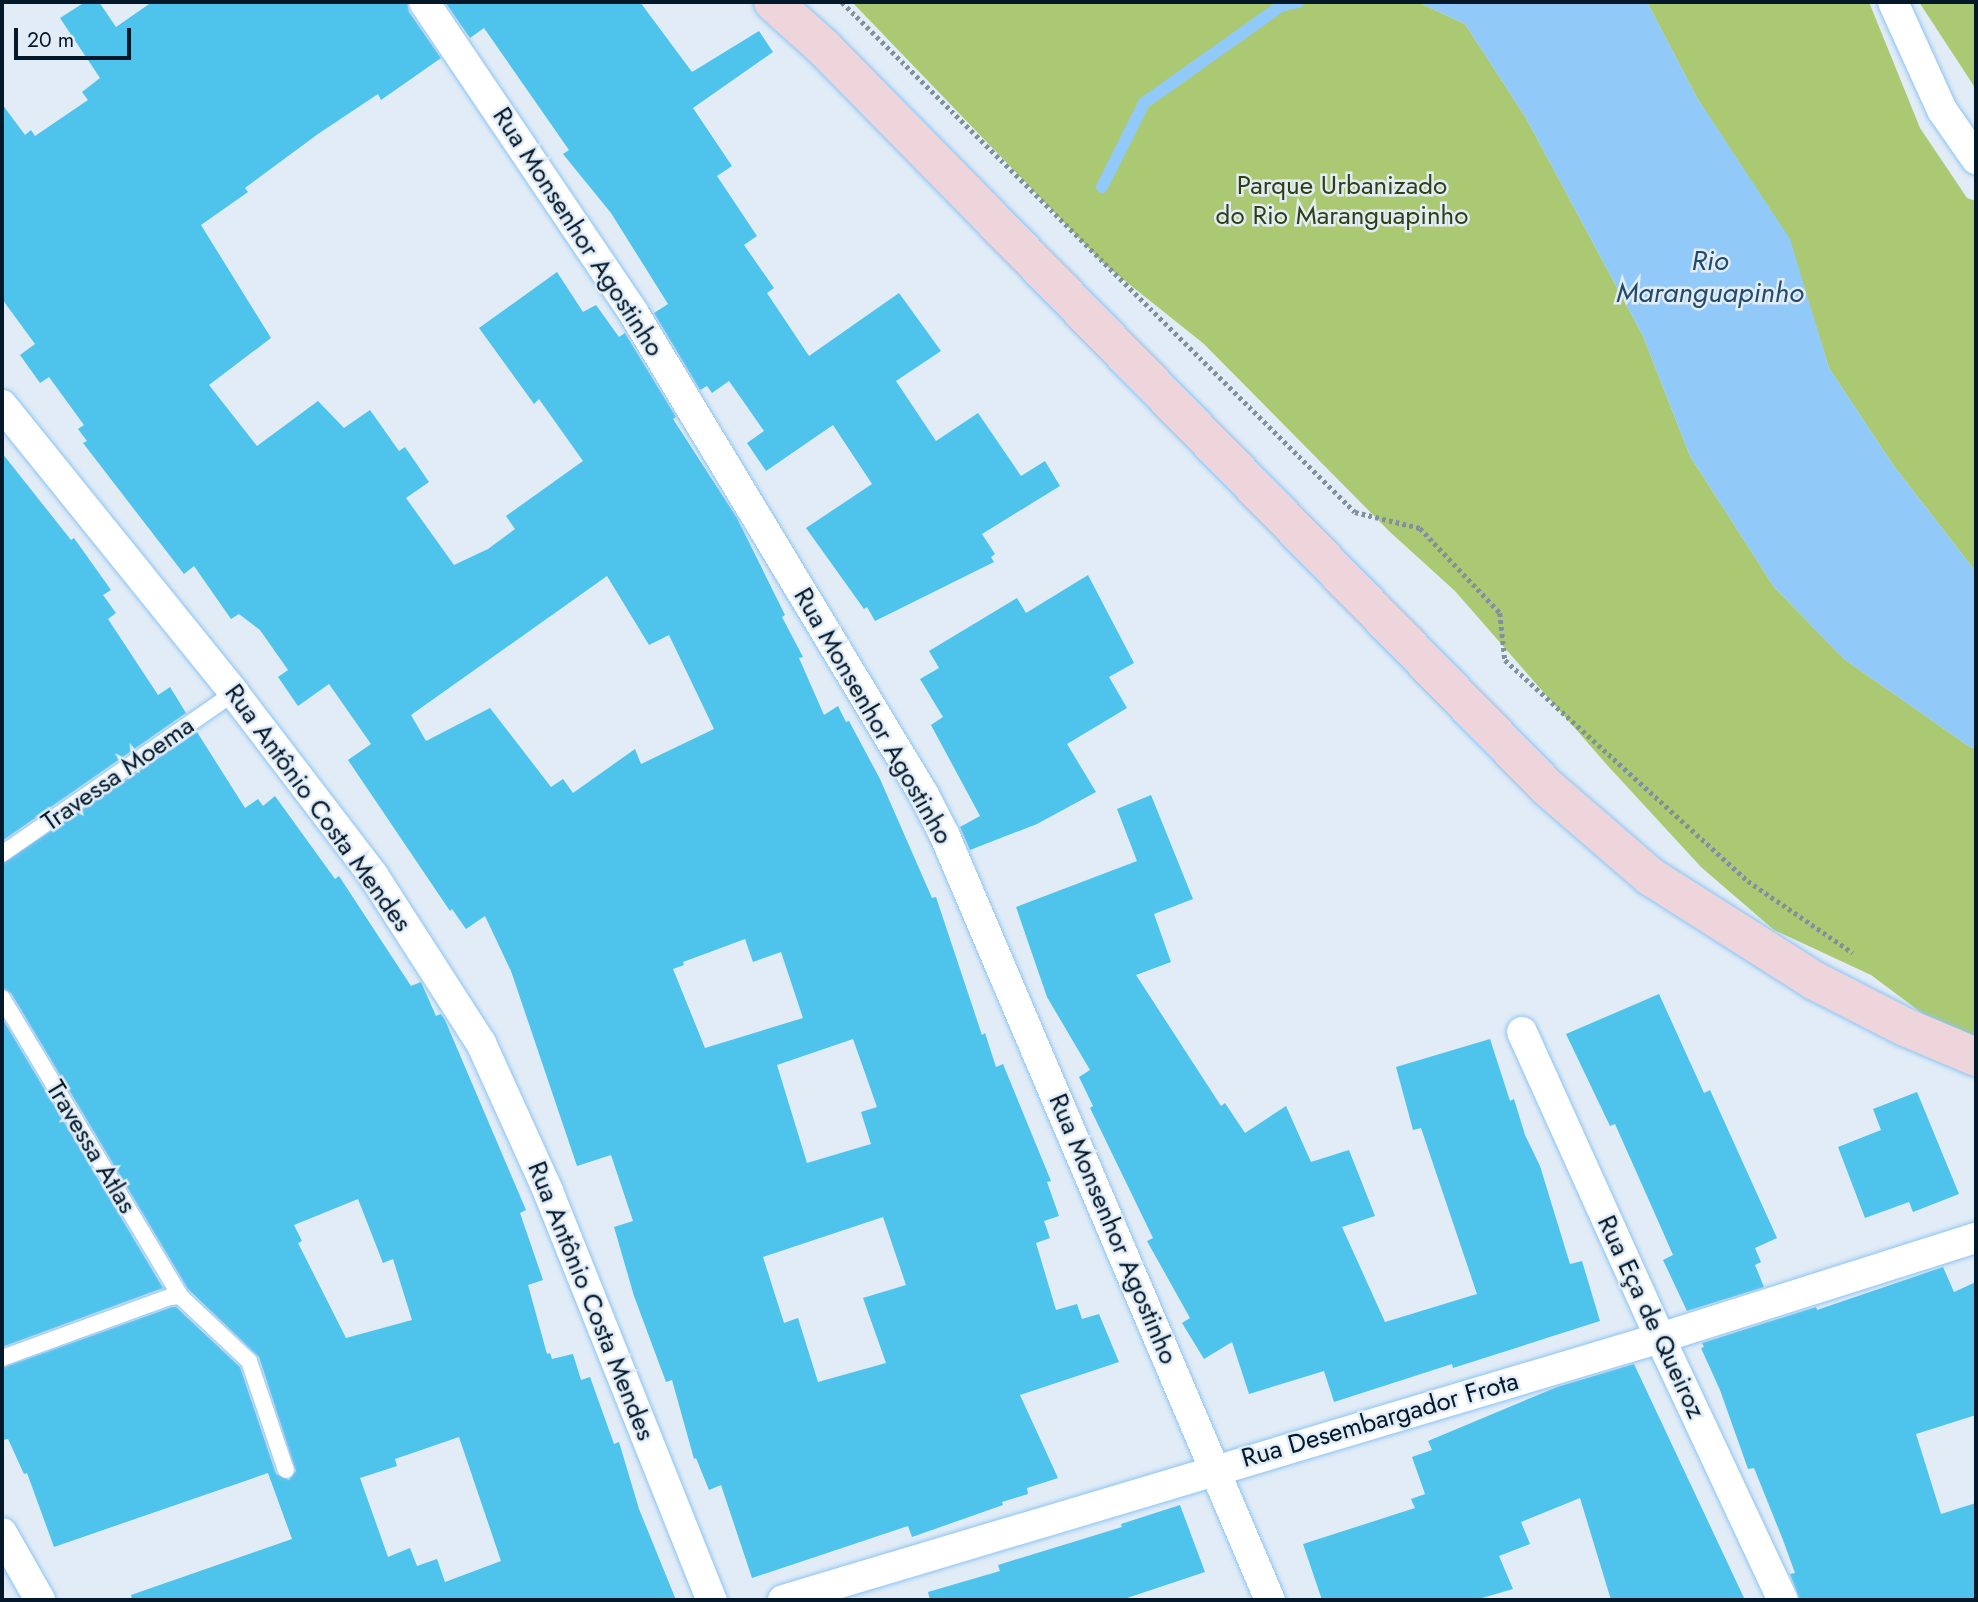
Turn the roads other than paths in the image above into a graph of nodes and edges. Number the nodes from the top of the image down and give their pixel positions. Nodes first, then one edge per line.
1 (424, 2) edge
2 (773, 2) edge
3 (1893, 2) edge
4 (1976, 159) edge
5 (2, 405) edge
6 (234, 693) junction
7 (2, 854) edge
8 (2, 998) edge
9 (1522, 1032) dead end
10 (1976, 1057) edge
11 (1976, 1238) edge
12 (180, 1296) junction
13 (1660, 1338) junction
14 (2, 1358) edge
15 (1216, 1468) junction
16 (286, 1470) dead end
17 (2, 1533) edge
18 (40, 1600) edge
19 (712, 1600) edge
20 (783, 1600) edge
21 (1270, 1600) edge
22 (1783, 1600) edge

1 - 15 street, Rua Monsenhor Agostinho
2 - 10 main road
3 - 4 street
5 - 6 street, Rua Antônio Costa Mendes
6 - 7 lane, Travessa Moema
6 - 19 street, Rua Antônio Costa Mendes
8 - 12 lane, Travessa Atlas
9 - 13 street, Rua Eça de Queiroz
11 - 13 street, Rua Desembargador Frota
12 - 14 lane
12 - 16 lane, Travessa Atlas
13 - 15 street, Rua Desembargador Frota
13 - 22 street, Rua Eça de Queiroz
15 - 20 street, Rua Desembargador Frota
15 - 21 street, Rua Monsenhor Agostinho
17 - 18 street

